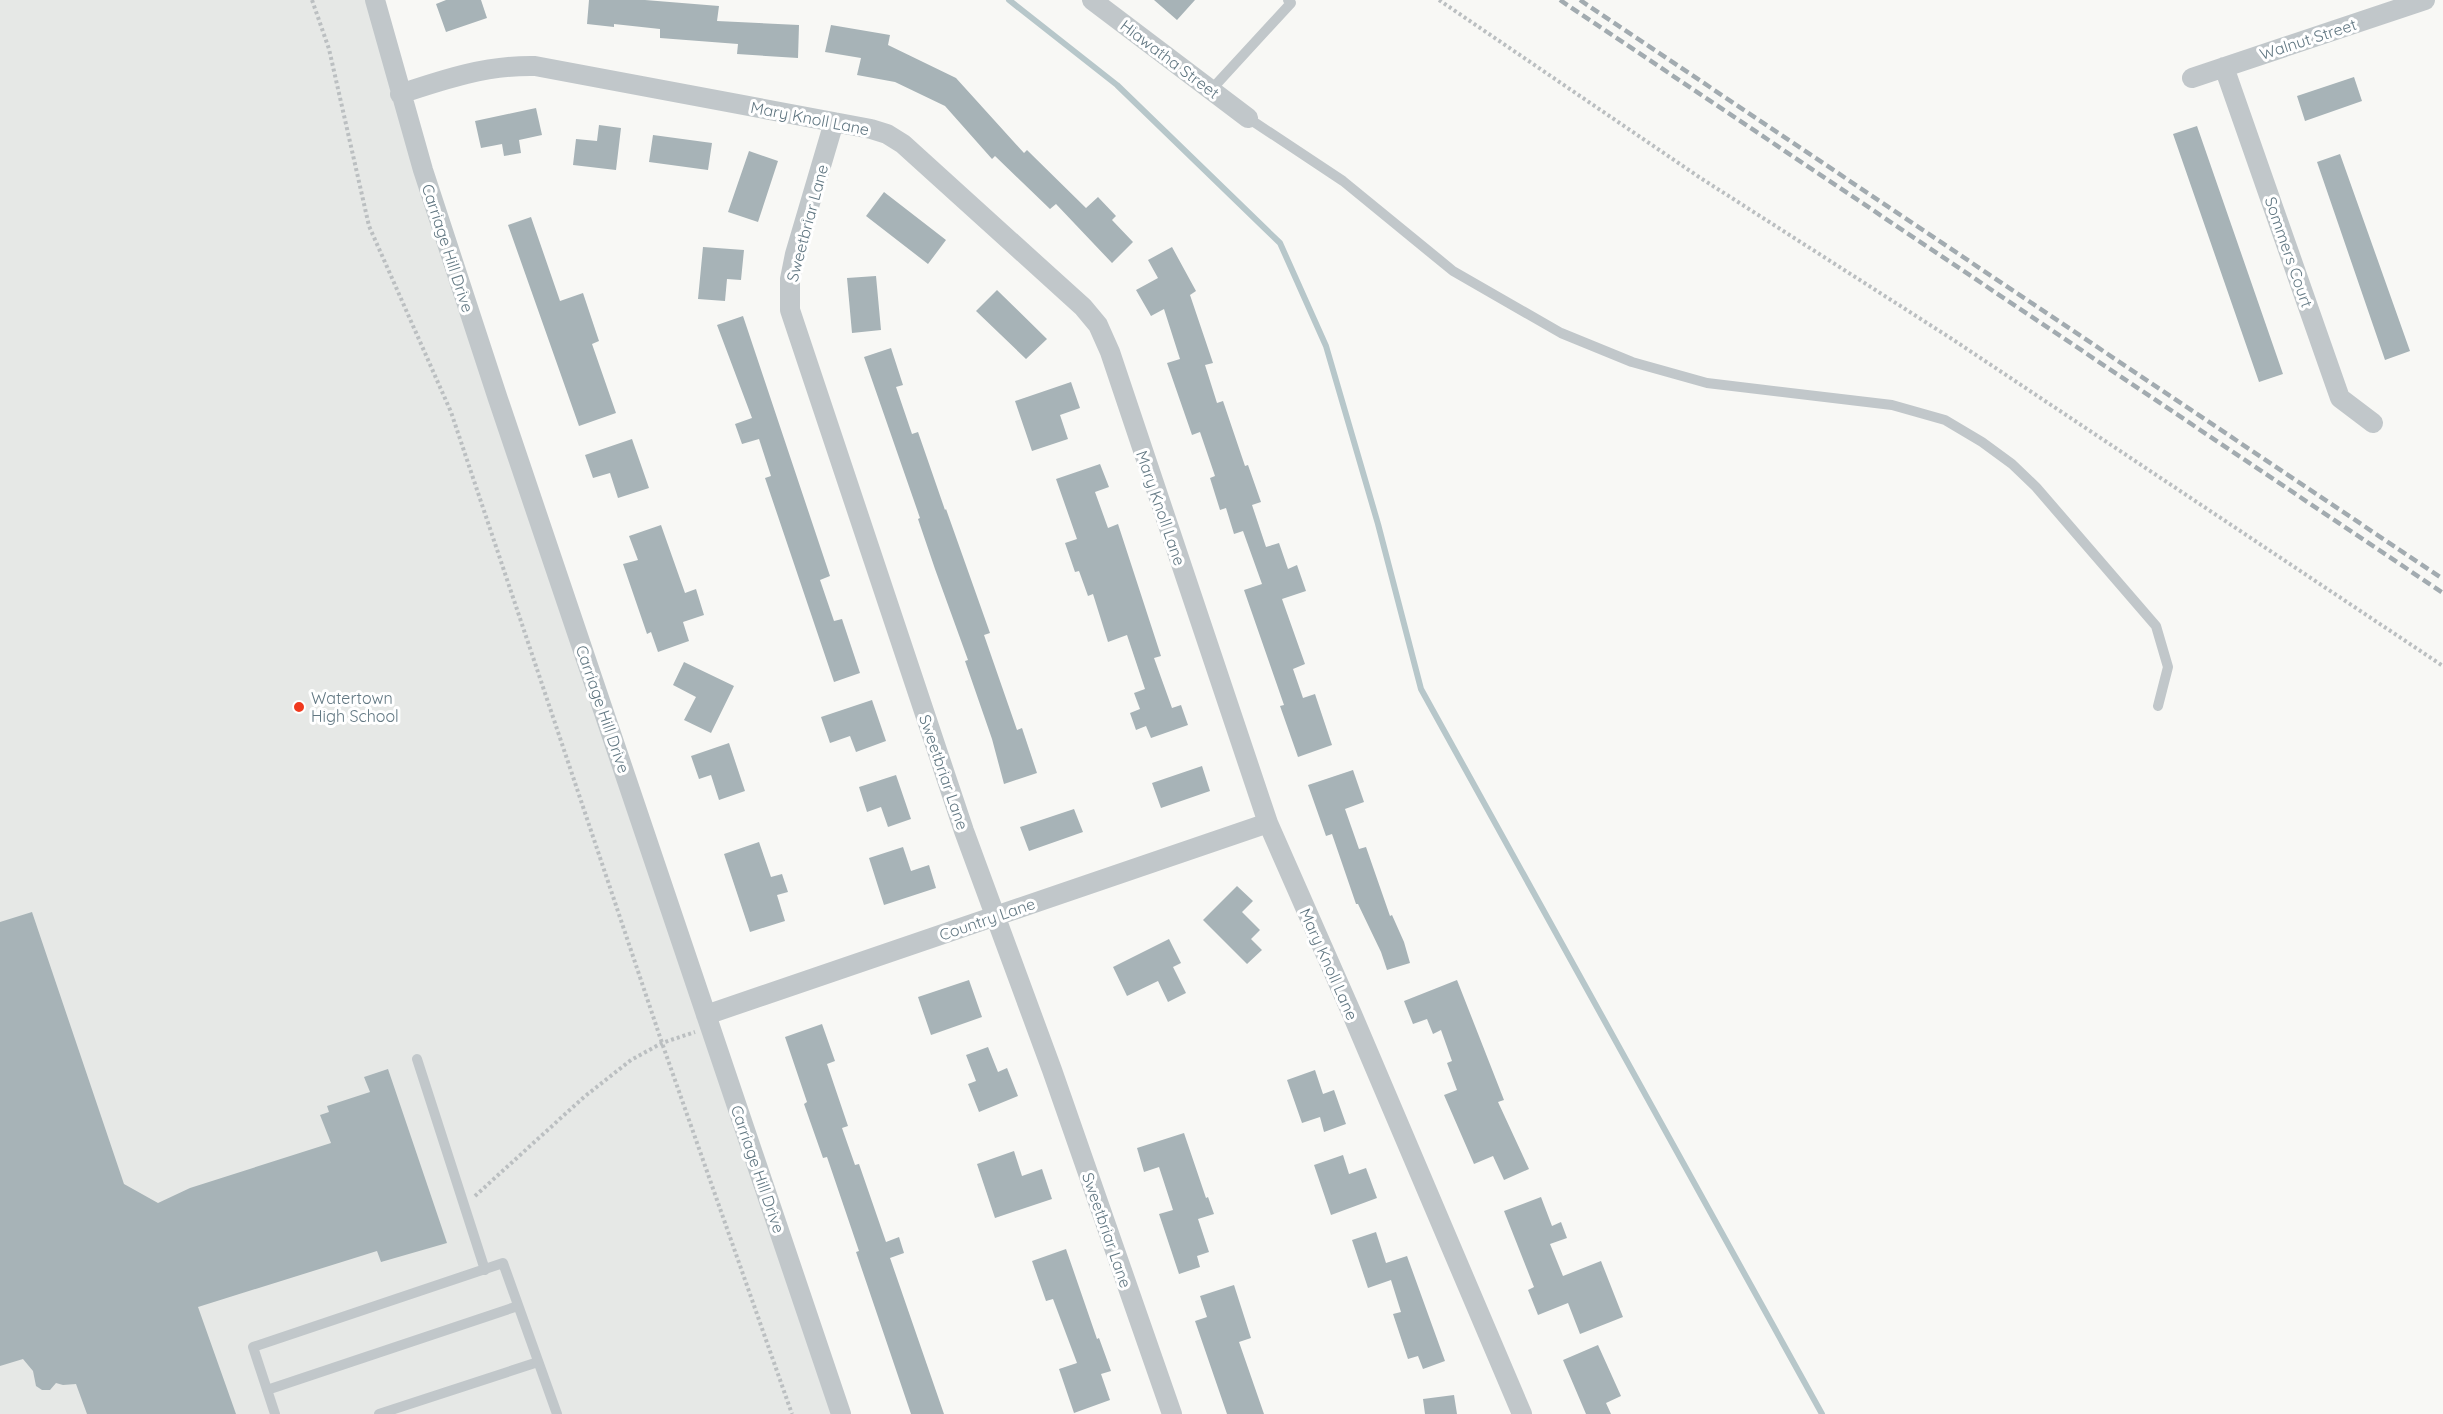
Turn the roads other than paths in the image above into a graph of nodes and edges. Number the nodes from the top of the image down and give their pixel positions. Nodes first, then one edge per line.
1 (375, 0) edge
2 (1092, 0) edge
3 (1288, 0) edge
4 (2425, 0) edge
5 (2224, 67) junction
6 (2192, 78) dead end
7 (1211, 90) junction
8 (400, 94) junction
9 (1248, 118) joint
10 (834, 122) junction
11 (2373, 423) dead end
12 (2158, 706) dead end
13 (1268, 823) junction
14 (994, 917) junction
15 (708, 1021) junction
16 (417, 1059) dead end
17 (485, 1270) junction
18 (518, 1305) junction
19 (538, 1362) junction
20 (267, 1390) junction
21 (274, 1414) edge
22 (379, 1414) edge
23 (557, 1414) edge
24 (841, 1414) edge
25 (1172, 1414) edge
26 (1522, 1414) edge

1 - 8 street, Carriage Hill Drive
2 - 7 street, Hiawatha Street
3 - 7 lane
4 - 5 street, Walnut Street
5 - 6 street, Walnut Street
5 - 11 street, Sommers Court
7 - 9 street, Hiawatha Street
8 - 10 street, Mary Knoll Lane
8 - 15 street, Carriage Hill Drive
9 - 12 lane
10 - 13 street, Mary Knoll Lane
10 - 14 street, Sweetbriar Lane
13 - 14 street, Country Lane
13 - 26 street, Mary Knoll Lane
14 - 15 street, Country Lane
14 - 25 street, Sweetbriar Lane
15 - 24 street, Carriage Hill Drive
16 - 17 lane
17 - 18 lane
17 - 20 lane
18 - 19 lane
18 - 20 lane
19 - 22 lane
19 - 23 lane
20 - 21 lane

